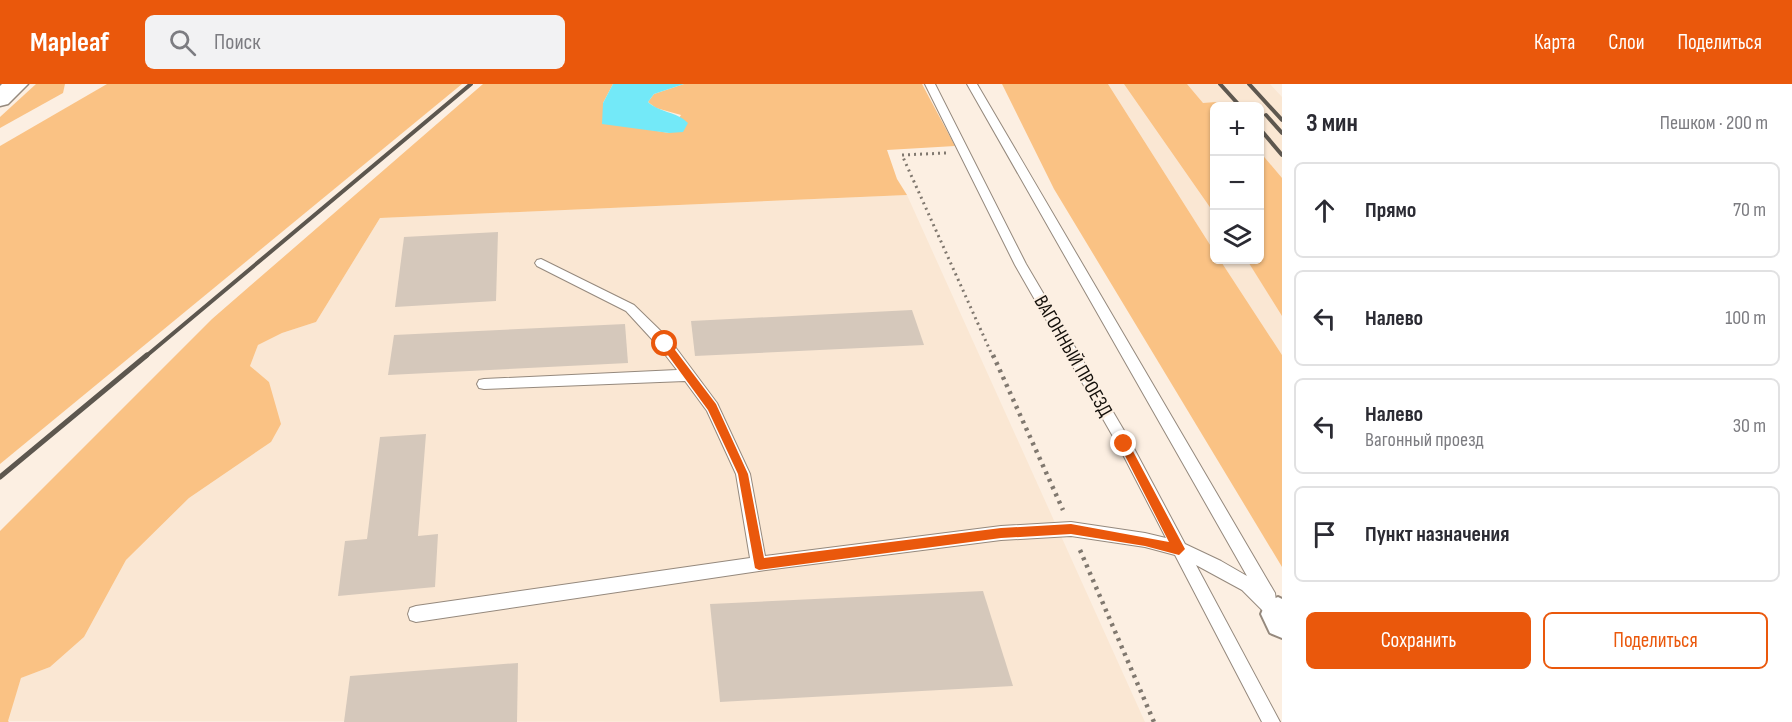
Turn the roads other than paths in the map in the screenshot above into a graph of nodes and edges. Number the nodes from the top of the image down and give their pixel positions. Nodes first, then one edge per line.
1 (15, 84) edge
2 (930, 84) edge
3 (972, 84) edge
4 (0, 99) edge
5 (541, 263) dead end
6 (688, 375) junction
7 (484, 384) dead end
8 (1179, 549) junction
9 (759, 564) junction
10 (416, 614) dead end
11 (1280, 618) edge
12 (1270, 722) edge

1 - 4 street
2 - 8 lane, ВАГОННЫЙ ПРОЕЗД
3 - 11 lane
5 - 6 lane
6 - 7 lane
6 - 9 lane
8 - 9 lane
8 - 11 lane
8 - 12 lane, ВАГОННЫЙ ПРОЕЗД
9 - 10 lane

